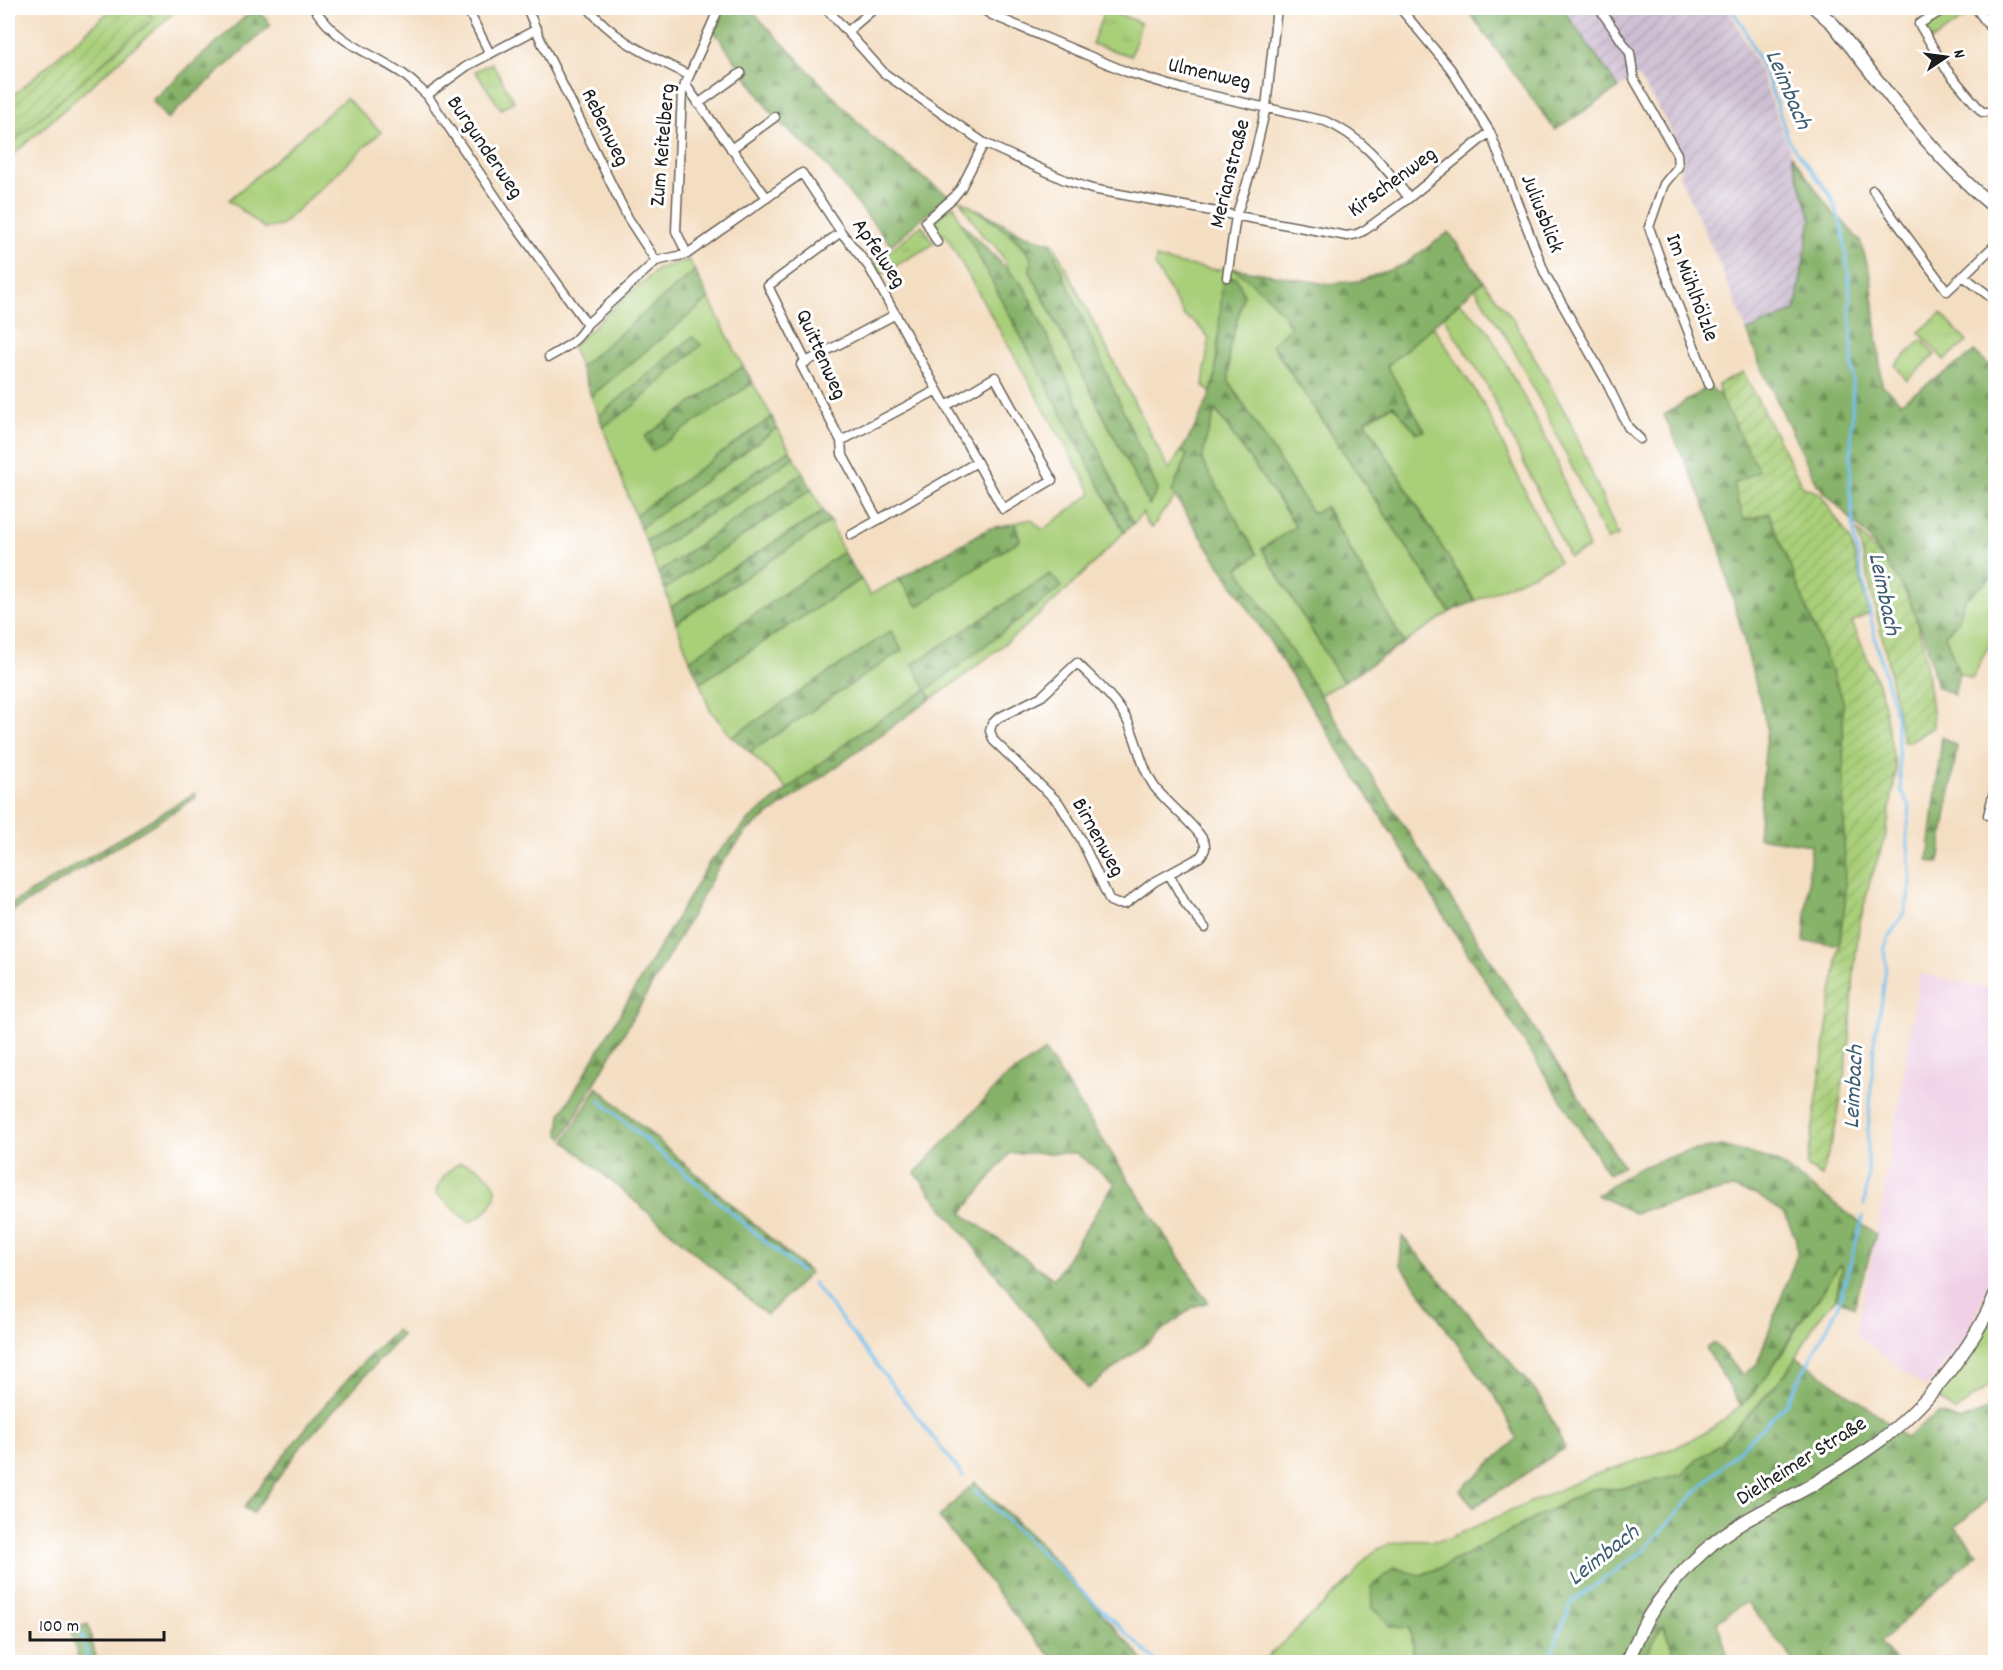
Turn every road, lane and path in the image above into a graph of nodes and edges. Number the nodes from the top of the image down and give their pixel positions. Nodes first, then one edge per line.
1 (314, 8) edge
2 (467, 8) edge
3 (527, 8) edge
4 (588, 8) edge
5 (719, 8) edge
6 (826, 8) edge
7 (876, 8) edge
8 (981, 8) edge
9 (1277, 8) edge
10 (1400, 8) edge
11 (1599, 8) edge
12 (1815, 8) edge
13 (1946, 8) edge
14 (1976, 8) edge
15 (537, 29) junction
16 (848, 31) junction
17 (1995, 36) edge
18 (490, 54) junction
19 (741, 73) dead end
20 (686, 79) junction
21 (427, 95) junction
22 (698, 104) junction
23 (1266, 107) junction
24 (775, 117) dead end
25 (1995, 117) edge
26 (1490, 132) junction
27 (984, 143) junction
28 (731, 149) junction
29 (1873, 190) dead end
30 (767, 198) junction
31 (1409, 198) junction
32 (1995, 209) edge
33 (1236, 216) junction
34 (842, 232) junction
35 (937, 242) dead end
36 (1995, 244) edge
37 (687, 254) junction
38 (656, 261) junction
39 (1963, 276) junction
40 (1227, 277) dead end
41 (1995, 301) edge
42 (896, 314) junction
43 (587, 324) junction
44 (549, 357) dead end
45 (806, 362) junction
46 (1709, 384) dead end
47 (937, 390) junction
48 (946, 406) junction
49 (1640, 439) dead end
50 (841, 441) junction
51 (977, 462) junction
52 (878, 520) junction
53 (851, 535) dead end
54 (1995, 784) edge
55 (1995, 817) edge
56 (1168, 874) junction
57 (1205, 928) dead end
58 (1995, 1293) edge
59 (1627, 1662) edge

1 - 21 street
2 - 18 street
3 - 15 street, Rebenweg
4 - 20 street
5 - 20 street, Zum Keitelberg
6 - 16 street, Kirschenweg
7 - 16 street
8 - 23 street, Ulmenweg
9 - 23 street, Merianstraße
10 - 26 street, Juliusblick
11 - 46 street, Im Mühlhölzle
12 - 32 main road
13 - 25 street
14 - 17 street
15 - 18 street, Burgunderweg
15 - 38 street, Rebenweg
16 - 27 street, Kirschenweg
18 - 21 street, Burgunderweg
19 - 22 street
20 - 22 street
20 - 37 street, Zum Keitelberg
21 - 43 street, Burgunderweg
22 - 28 street
23 - 31 street, Ulmenweg
23 - 33 street, Merianstraße
24 - 28 street
26 - 31 street, Kirschenweg
26 - 49 street, Juliusblick
27 - 33 street, Kirschenweg
27 - 35 street
28 - 30 street
29 - 39 street
30 - 34 street, Apfelweg
30 - 37 street, Apfelweg
31 - 33 street, Kirschenweg
33 - 40 street, Merianstraße
34 - 42 street, Apfelweg
34 - 45 street, Quittenweg
36 - 39 street
37 - 38 street, Apfelweg
38 - 43 street
39 - 41 street
42 - 45 street
42 - 47 street, Apfelweg
43 - 44 street
45 - 50 street, Quittenweg
47 - 48 street, Apfelweg
47 - 50 street
48 - 51 street, Apfelweg
48 - 51 street, Apfelweg
50 - 52 street, Quittenweg
51 - 52 street
52 - 53 street
54 - 55 street
56 - 56 street, Birnenweg
56 - 57 street
58 - 59 main road, Dielheimer Straße

